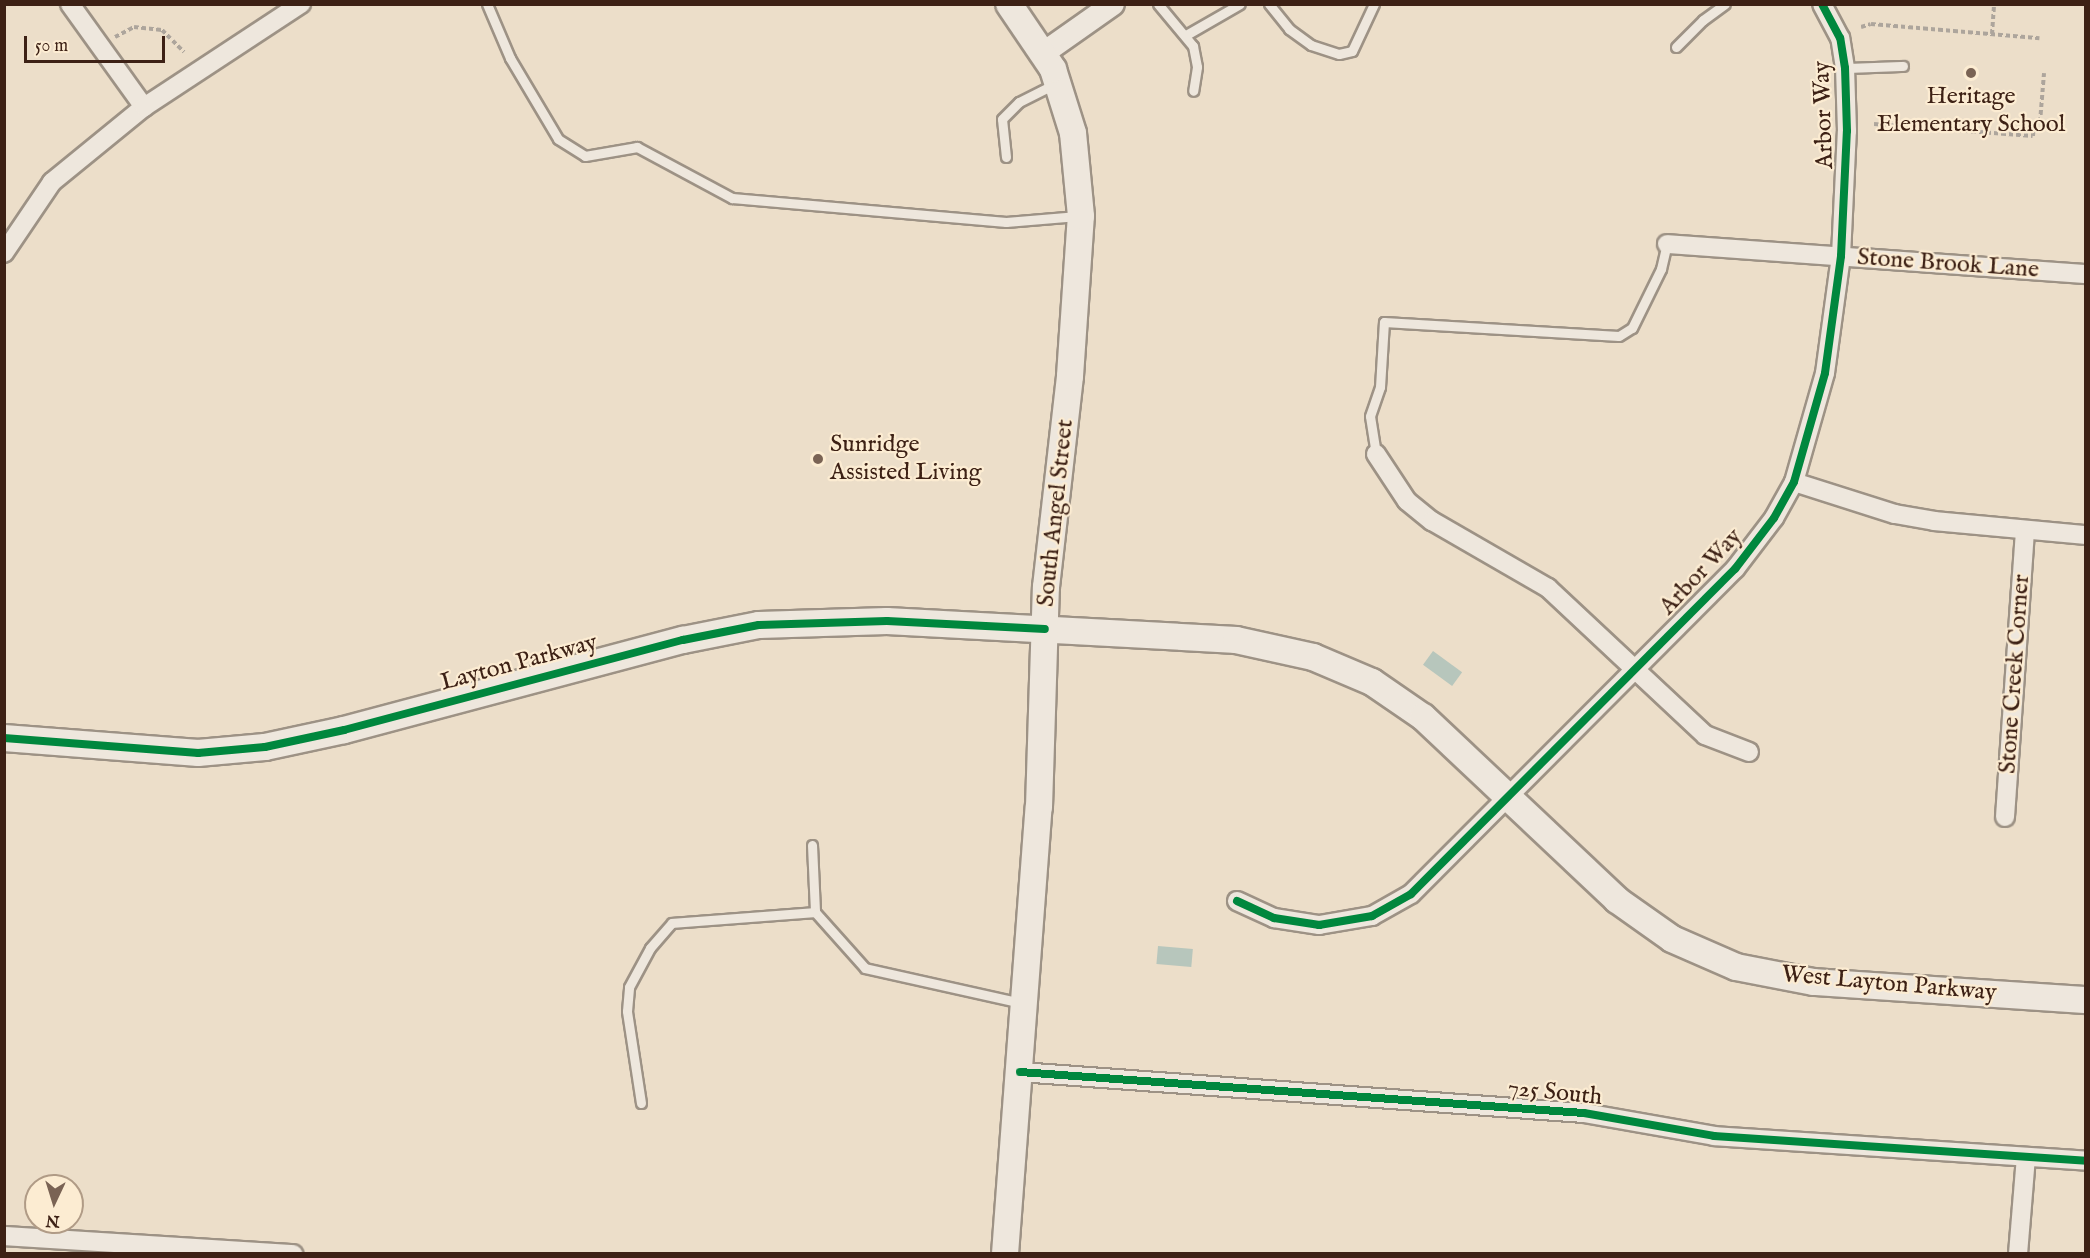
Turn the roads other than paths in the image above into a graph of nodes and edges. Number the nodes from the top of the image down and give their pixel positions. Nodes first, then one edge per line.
1 (70, 4) edge
2 (301, 4) edge
3 (487, 4) edge
4 (1009, 4) edge
5 (1113, 4) edge
6 (1158, 4) edge
7 (1240, 4) edge
8 (1269, 4) edge
9 (1374, 4) edge
10 (1725, 4) edge
11 (1822, 4) edge
12 (1186, 34) junction
13 (1676, 48) dead end
14 (1045, 52) junction
15 (1903, 66) dead end
16 (1845, 68) junction
17 (1057, 83) junction
18 (1193, 91) dead end
19 (144, 107) junction
20 (1006, 157) dead end
21 (1081, 216) junction
22 (1667, 244) joint
23 (4, 253) edge
24 (1841, 256) junction
25 (2085, 274) edge
26 (1377, 454) joint
27 (1794, 482) junction
28 (2025, 531) junction
29 (2085, 535) edge
30 (1045, 629) junction
31 (1636, 669) junction
32 (4, 738) edge
33 (1749, 752) dead end
34 (1509, 799) junction
35 (2006, 817) dead end
36 (812, 845) dead end
37 (1237, 901) dead end
38 (815, 912) junction
39 (2085, 1000) edge
40 (1025, 1004) junction
41 (1020, 1072) junction
42 (641, 1103) dead end
43 (2026, 1157) junction
44 (2085, 1161) edge
45 (4, 1236) edge
46 (293, 1254) edge
47 (1005, 1254) edge
48 (2018, 1254) edge

1 - 19 street
2 - 19 street
3 - 21 lane
4 - 14 main road, South Angel Street
5 - 14 street
6 - 12 lane
7 - 12 lane
8 - 9 lane
10 - 13 lane
11 - 16 street, Arbor Way
12 - 18 lane
14 - 17 main road, South Angel Street
15 - 16 lane
16 - 24 street, Arbor Way
17 - 20 lane
17 - 21 main road, South Angel Street
19 - 23 street
21 - 30 main road, South Angel Street
22 - 24 street, Stone Brook Lane
22 - 26 lane
24 - 25 street, Stone Brook Lane
24 - 27 street, Arbor Way
26 - 31 street
27 - 28 street
27 - 31 street, Arbor Way
28 - 29 street
28 - 35 street, Stone Creek Corner
30 - 32 main road, Layton Parkway
30 - 34 main road, West Layton Parkway
30 - 40 main road, South Angel Street
31 - 33 street
31 - 34 street, Arbor Way
34 - 37 street, Arbor Way
34 - 39 main road, West Layton Parkway
36 - 38 lane
38 - 40 lane
38 - 42 lane
40 - 41 main road, South Angel Street
41 - 43 street, 725 South
41 - 47 main road, South Angel Street
43 - 44 street, 725 South
43 - 48 street
45 - 46 street

